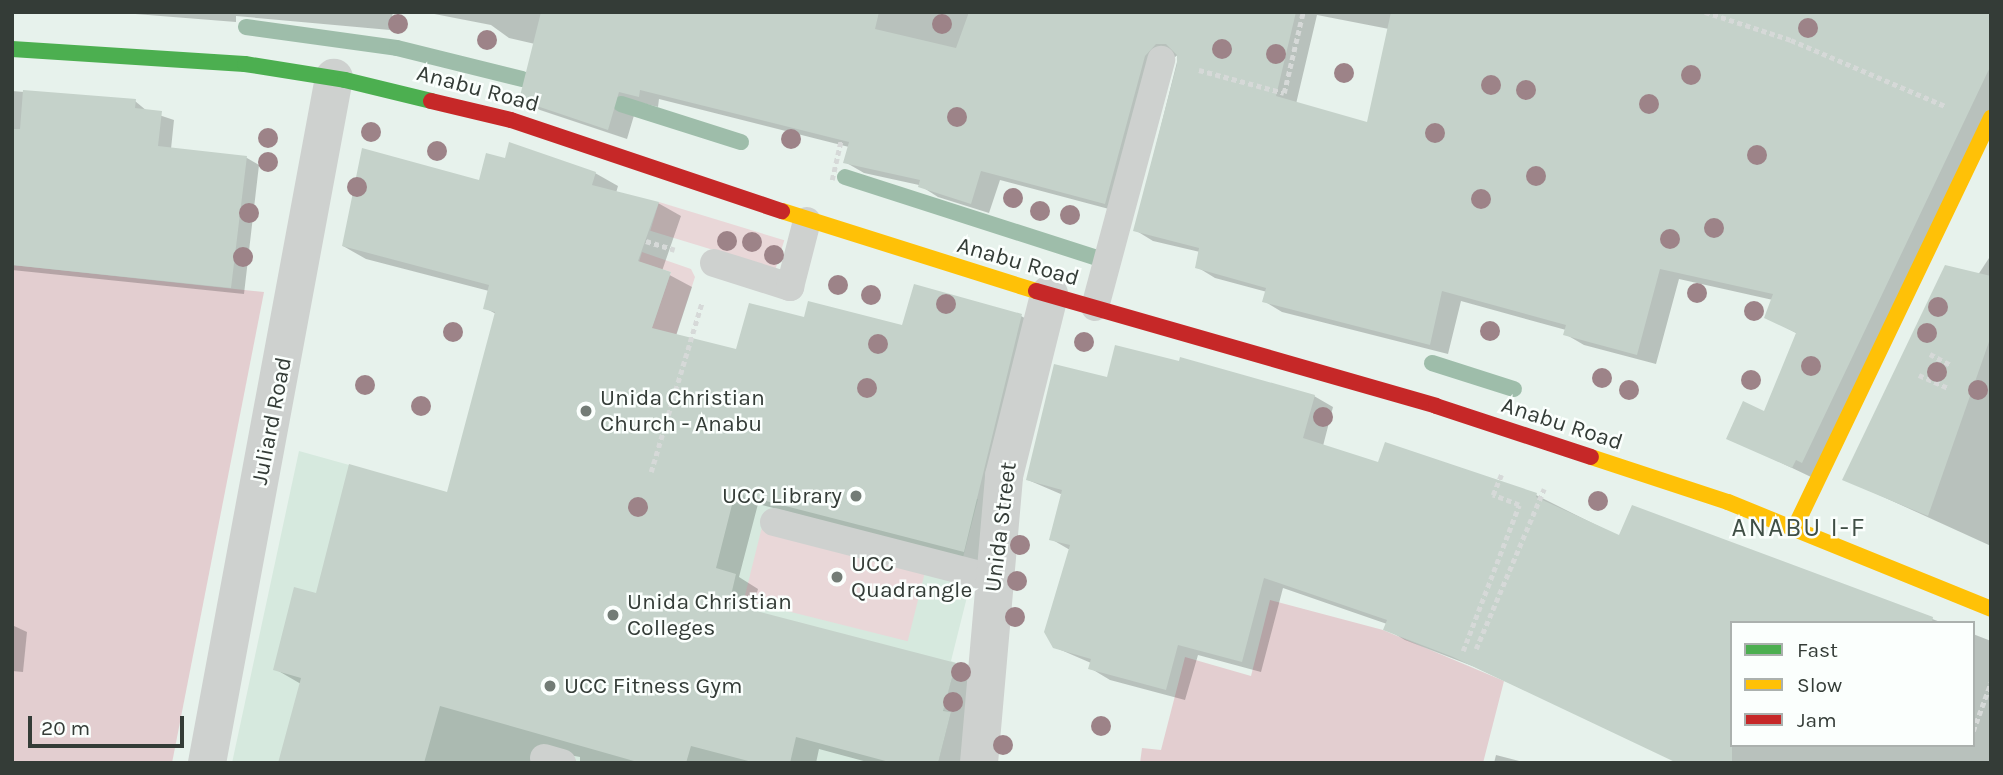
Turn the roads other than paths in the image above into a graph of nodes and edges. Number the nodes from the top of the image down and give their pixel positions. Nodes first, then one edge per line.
1 (12, 49) edge
2 (1161, 60) road end
3 (334, 78) junction
4 (1989, 121) edge
5 (807, 221) junction
6 (714, 263) road end
7 (1049, 295) junction
8 (1094, 307) junction
9 (774, 522) dead end
10 (1795, 527) junction
11 (992, 578) junction
12 (1991, 609) edge
13 (207, 763) edge
14 (979, 763) edge

1 - 3 street, Anabu Road
2 - 8 lane
3 - 5 street, Anabu Road
3 - 13 street, Juliard Road
4 - 10 street
5 - 6 lane
5 - 7 street, Anabu Road
7 - 8 street, Anabu Road
7 - 11 street, Unida Street
8 - 10 street, Anabu Road
9 - 11 lane
10 - 12 street, Anabu Road
11 - 14 street, Unida Street

